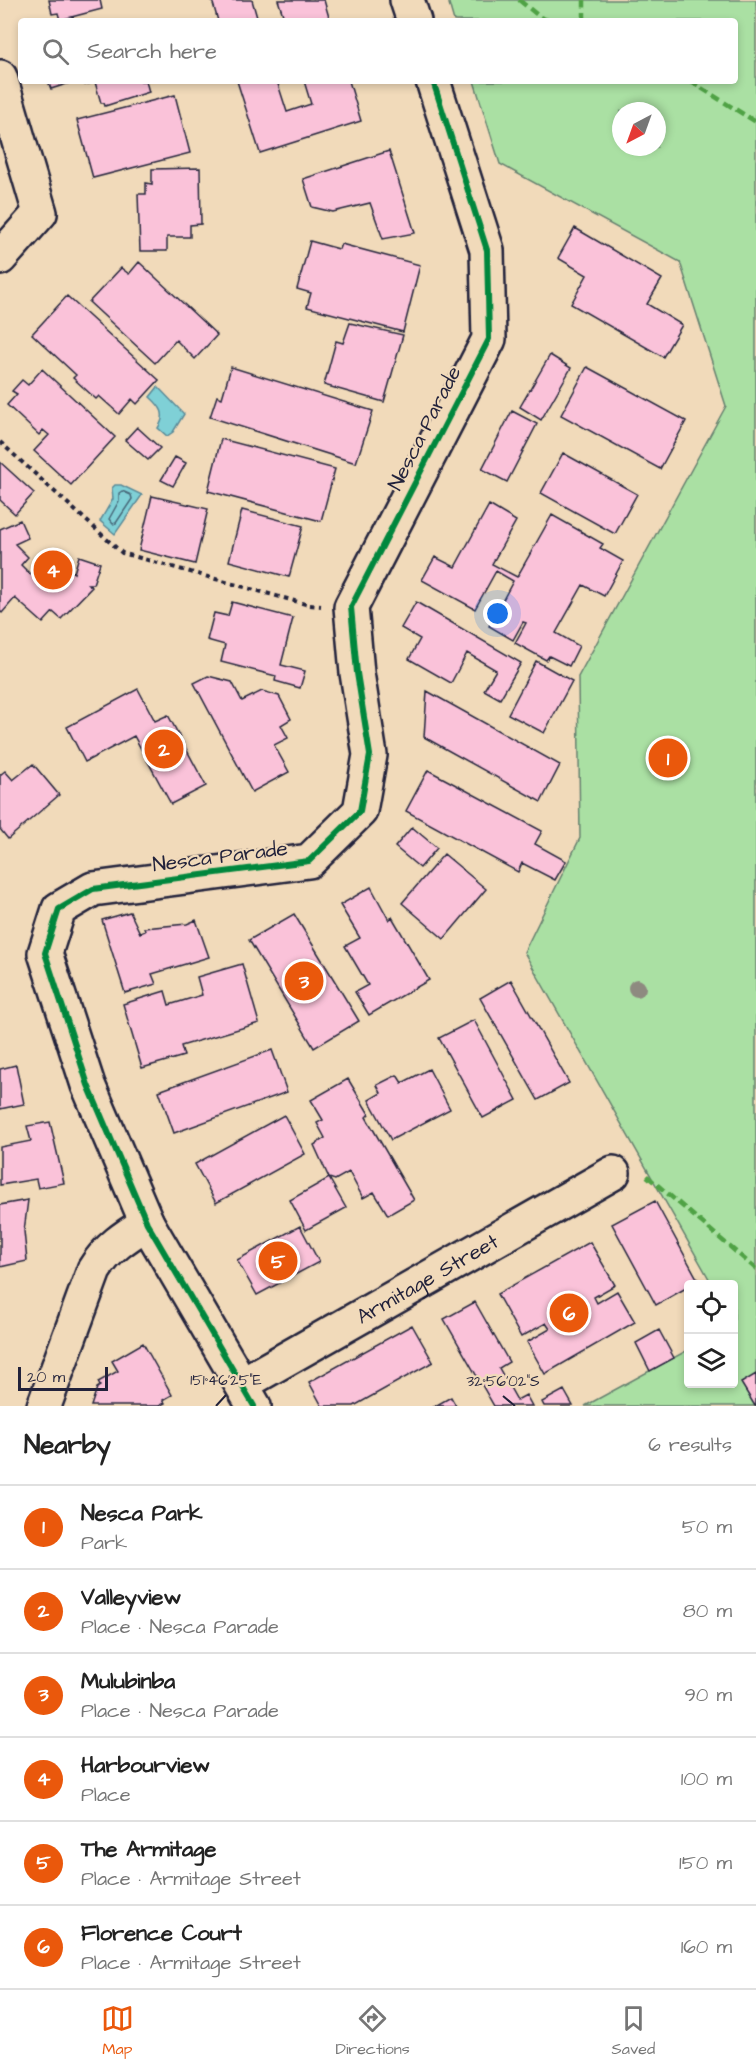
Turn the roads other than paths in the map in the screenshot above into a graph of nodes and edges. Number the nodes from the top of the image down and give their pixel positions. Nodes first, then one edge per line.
1 (407, 0) edge
2 (413, 18) edge
3 (0, 77) edge
4 (434, 84) edge
5 (0, 258) edge
6 (613, 1173) dead end
7 (147, 1223) junction
8 (248, 1395) edge
9 (44, 1406) edge

1 - 2 street
3 - 5 street
4 - 7 street, Nesca Parade
6 - 8 street, Armitage Street
7 - 8 street, Nesca Parade
7 - 9 street

